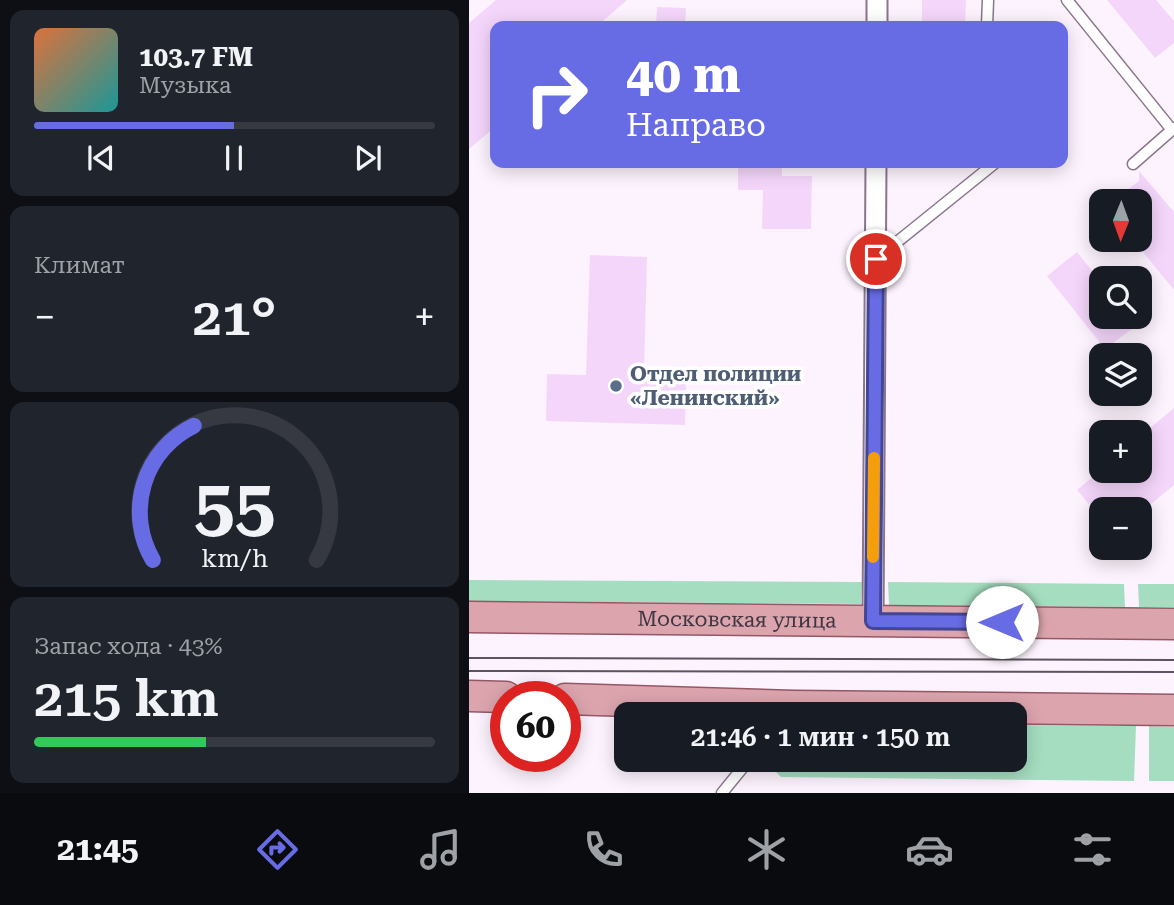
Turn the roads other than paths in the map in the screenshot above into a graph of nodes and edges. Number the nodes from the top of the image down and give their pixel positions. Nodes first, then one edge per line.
1 (877, 0) edge
2 (988, 0) edge
3 (1067, 0) edge
4 (877, 21) edge
5 (987, 21) edge
6 (1173, 129) edge
7 (1133, 164) dead end
8 (876, 168) edge
9 (989, 168) edge
10 (876, 259) junction
11 (469, 617) edge
12 (873, 621) junction
13 (1174, 624) edge
14 (469, 696) edge
15 (490, 697) edge
16 (581, 700) edge
17 (627, 702) edge
18 (1027, 710) edge
19 (1174, 710) edge
20 (739, 772) edge
21 (722, 793) edge

1 - 4 street
2 - 5 lane
3 - 6 lane
6 - 7 lane
8 - 10 street
9 - 10 lane
10 - 12 street
11 - 12 main road, Московская улица
12 - 13 main road, Московская улица
14 - 15 main road
16 - 17 main road
18 - 19 main road
20 - 21 lane

